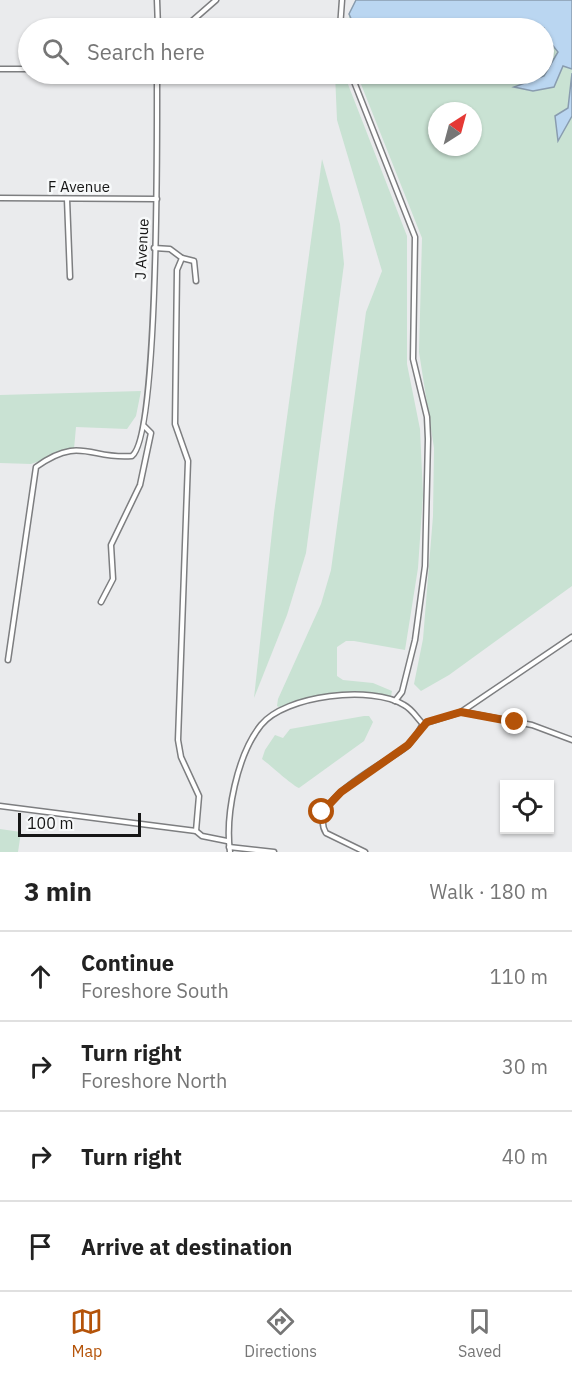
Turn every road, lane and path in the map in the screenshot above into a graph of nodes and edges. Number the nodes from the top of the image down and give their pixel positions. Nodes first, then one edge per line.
1 (158, 0) edge
2 (216, 0) edge
3 (342, 0) edge
4 (158, 18) edge
5 (195, 18) edge
6 (341, 18) edge
7 (0, 69) edge
8 (18, 69) edge
9 (157, 84) edge
10 (355, 84) edge
11 (0, 198) edge
12 (67, 199) junction
13 (157, 199) junction
14 (154, 248) junction
15 (182, 258) junction
16 (70, 278) dead end
17 (196, 281) dead end
18 (144, 426) junction
19 (101, 602) dead end
20 (572, 637) edge
21 (8, 660) dead end
22 (395, 701) junction
23 (461, 712) junction
24 (423, 724) junction
25 (572, 740) edge
26 (0, 806) edge
27 (196, 831) junction
28 (227, 842) junction
29 (229, 849) edge
30 (274, 852) edge
31 (365, 852) edge

1 - 4 lane
2 - 5 lane
3 - 6 lane
7 - 8 lane
9 - 13 lane, J Avenue
10 - 22 lane
11 - 12 lane, F Avenue
12 - 13 lane, F Avenue
12 - 16 lane
13 - 14 lane, J Avenue
14 - 15 lane
14 - 18 lane, J Avenue
15 - 17 lane
15 - 27 lane
18 - 19 lane
18 - 21 lane
20 - 23 lane
22 - 24 lane
22 - 28 lane
23 - 24 lane
23 - 25 lane
24 - 31 lane
26 - 27 lane
27 - 28 lane
28 - 29 lane
29 - 30 lane

